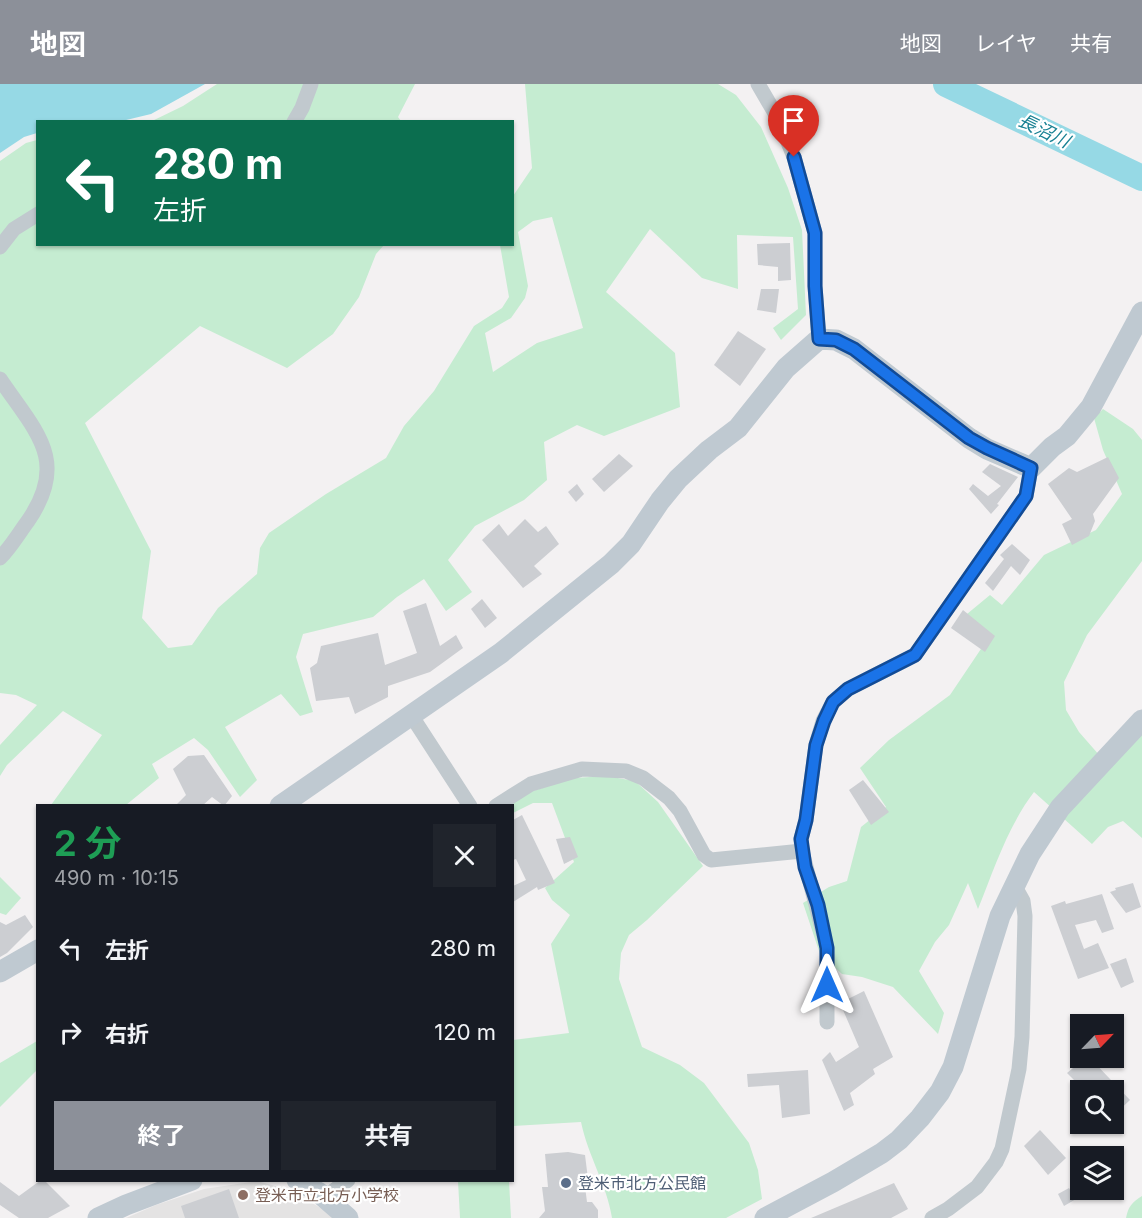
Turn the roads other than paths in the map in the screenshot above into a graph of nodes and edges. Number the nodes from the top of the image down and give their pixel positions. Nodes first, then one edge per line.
1 (311, 84) edge
2 (758, 84) edge
3 (295, 120) edge
4 (36, 214) edge
5 (0, 247) edge
6 (1142, 312) edge
7 (819, 339) junction
8 (0, 379) edge
9 (1031, 468) junction
10 (0, 558) edge
11 (411, 715) junction
12 (1142, 720) edge
13 (283, 804) edge
14 (469, 804) edge
15 (499, 804) edge
16 (802, 852) junction
17 (1014, 885) junction
18 (36, 951) edge
19 (0, 972) edge
20 (827, 1022) dead end
21 (186, 1182) edge
22 (300, 1182) edge
23 (345, 1182) edge
24 (325, 1197) junction
25 (98, 1218) edge
26 (348, 1218) edge
27 (765, 1218) edge
28 (932, 1218) edge

1 - 3 street
2 - 7 street
4 - 5 street
6 - 9 street
7 - 9 street
7 - 11 street
8 - 10 street
9 - 16 street
11 - 13 street
11 - 14 street
12 - 17 street
15 - 16 street
16 - 20 street
17 - 27 street
17 - 28 street
18 - 19 street
21 - 25 street
22 - 24 street
23 - 24 street
24 - 26 street

